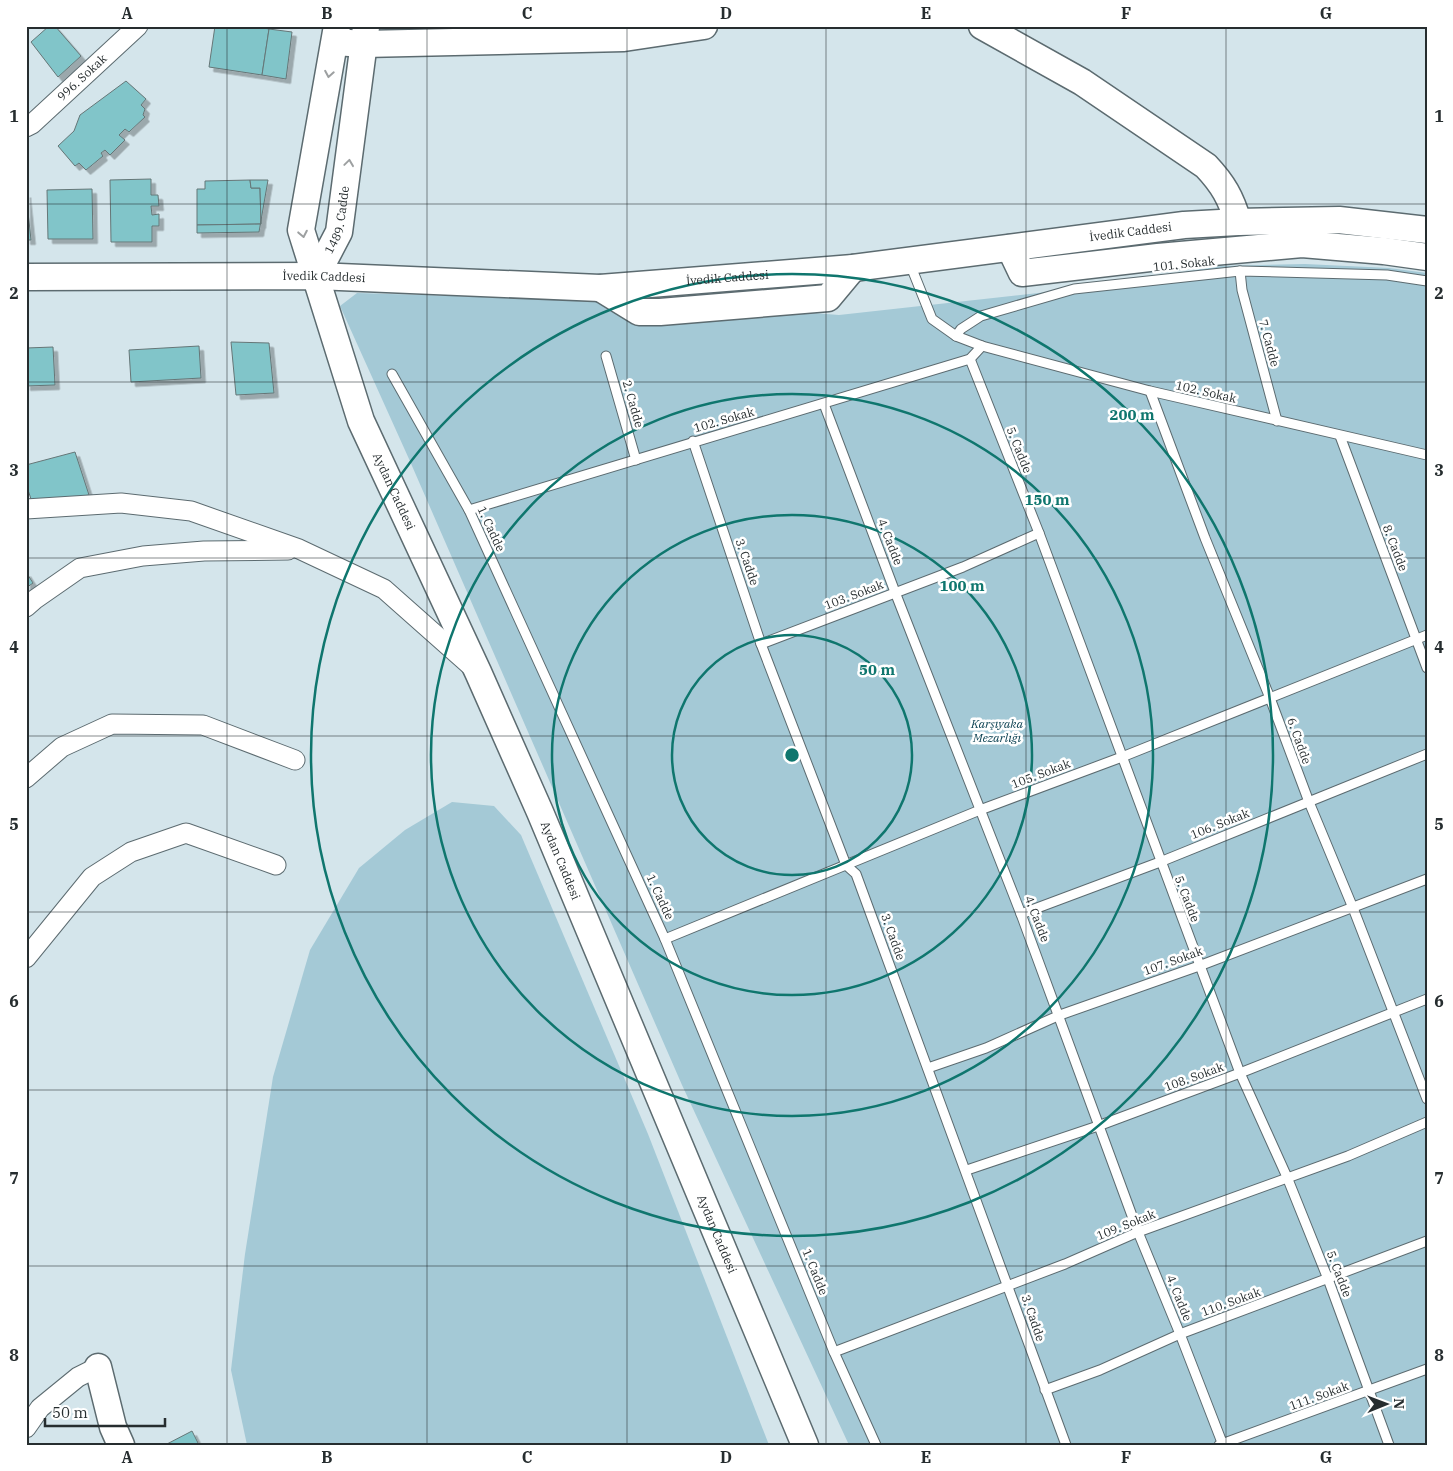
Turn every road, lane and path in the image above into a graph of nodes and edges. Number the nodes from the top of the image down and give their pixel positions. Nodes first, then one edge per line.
1 (138, 26) edge
2 (704, 26) edge
3 (982, 26) edge
4 (336, 34) edge
5 (365, 35) edge
6 (26, 127) edge
7 (1238, 222) junction
8 (1184, 225) junction
9 (1427, 230) edge
10 (1010, 248) junction
11 (1187, 254) junction
12 (1427, 257) edge
13 (910, 261) junction
14 (1240, 271) junction
15 (316, 276) junction
16 (26, 277) edge
17 (1427, 281) edge
18 (956, 336) junction
19 (982, 346) junction
20 (606, 356) dead end
21 (970, 360) junction
22 (392, 374) dead end
23 (1150, 391) junction
24 (824, 404) junction
25 (1277, 422) junction
26 (1340, 436) junction
27 (693, 442) junction
28 (1427, 456) edge
29 (636, 460) junction
30 (26, 509) edge
31 (469, 510) junction
32 (1039, 533) junction
33 (299, 549) junction
34 (895, 592) junction
35 (26, 607) edge
36 (1427, 635) edge
37 (1416, 639) junction
38 (761, 644) junction
39 (1427, 668) edge
40 (478, 672) junction
41 (1270, 698) junction
42 (1427, 754) edge
43 (1122, 757) junction
44 (295, 760) dead end
45 (26, 778) edge
46 (1309, 802) junction
47 (980, 810) junction
48 (1160, 862) junction
49 (276, 865) dead end
50 (846, 865) junction
51 (1427, 878) edge
52 (1353, 908) junction
53 (1022, 914) junction
54 (665, 939) junction
55 (26, 958) edge
56 (1199, 966) junction
57 (1427, 998) edge
58 (1393, 1011) junction
59 (1060, 1015) junction
60 (928, 1068) junction
61 (1240, 1074) junction
62 (1427, 1099) edge
63 (1427, 1122) edge
64 (1098, 1126) junction
65 (967, 1170) junction
66 (1287, 1177) junction
67 (1138, 1232) junction
68 (1427, 1241) edge
69 (1328, 1279) junction
70 (1008, 1285) junction
71 (1180, 1334) junction
72 (834, 1352) junction
73 (98, 1367) joint
74 (1427, 1369) edge
75 (1045, 1390) junction
76 (1369, 1391) junction
77 (26, 1428) edge
78 (1221, 1444) edge
79 (121, 1445) edge
80 (805, 1445) edge
81 (876, 1445) edge
82 (1066, 1445) edge
83 (1389, 1445) edge

1 - 6 street, 996. Sokak
2 - 5 street
3 - 7 street
4 - 5 street
4 -> 15 street, 1489. Cadde
15 -> 5 street, 1489. Cadde
7 - 8 street, İvedik Caddesi
7 - 9 street, İvedik Caddesi
8 - 10 street, İvedik Caddesi
8 - 11 street
10 - 11 street
10 - 13 street, İvedik Caddesi
11 - 12 street
13 - 15 street, İvedik Caddesi
13 - 18 lane, 102. Sokak
14 - 17 lane, 101. Sokak
14 - 18 lane, 101. Sokak
14 - 25 lane, 7. Cadde
15 - 16 street, İvedik Caddesi
15 - 40 street, Aydan Caddesi
18 - 19 lane, 102. Sokak
19 - 21 lane
19 - 23 lane, 102. Sokak
20 - 29 lane, 2. Cadde
21 - 24 lane, 102. Sokak
21 - 32 lane, 5. Cadde
22 - 31 lane, 1. Cadde
23 - 25 lane, 102. Sokak
23 - 41 lane, 6. Cadde
24 - 27 lane, 102. Sokak
24 - 34 lane, 4. Cadde
25 - 26 lane, 102. Sokak
26 - 28 lane, 102. Sokak
26 - 37 lane, 8. Cadde
27 - 29 lane, 102. Sokak
27 - 38 lane, 3. Cadde
29 - 31 lane, 102. Sokak
30 - 33 street
31 - 54 lane, 1. Cadde
32 - 34 lane, 103. Sokak
32 - 43 lane, 5. Cadde
33 - 35 street
33 - 40 street
34 - 38 lane, 103. Sokak
34 - 47 lane, 4. Cadde
36 - 37 lane, 105. Sokak
37 - 39 lane, 8. Cadde
37 - 41 lane, 105. Sokak
38 - 50 lane, 3. Cadde
40 - 80 street, Aydan Caddesi
41 - 43 lane, 105. Sokak
41 - 46 lane, 6. Cadde
42 - 46 lane, 106. Sokak
43 - 47 lane, 105. Sokak
43 - 48 lane, 5. Cadde
44 - 45 street
46 - 48 lane, 106. Sokak
46 - 52 lane, 6. Cadde
47 - 50 lane, 105. Sokak
47 - 53 lane, 4. Cadde
48 - 53 lane, 106. Sokak
48 - 56 lane, 5. Cadde
49 - 55 street
50 - 54 lane, 105. Sokak
50 - 60 lane, 3. Cadde
51 - 52 lane, 107. Sokak
52 - 56 lane, 107. Sokak
52 - 58 lane, 6. Cadde
53 - 59 lane, 4. Cadde
54 - 72 lane, 1. Cadde
56 - 59 lane, 107. Sokak
56 - 61 lane, 5. Cadde
57 - 58 lane, 108. Sokak
58 - 61 lane, 108. Sokak
58 - 62 lane, 6. Cadde
59 - 60 lane, 107. Sokak
59 - 64 lane, 4. Cadde
60 - 65 lane, 3. Cadde
61 - 64 lane, 108. Sokak
61 - 66 lane, 5. Cadde
63 - 66 lane, 109. Sokak
64 - 65 lane, 108. Sokak
64 - 67 lane, 4. Cadde
65 - 70 lane, 3. Cadde
66 - 67 lane, 109. Sokak
66 - 69 lane, 5. Cadde
67 - 70 lane, 109. Sokak
67 - 71 lane, 4. Cadde
68 - 69 lane, 110. Sokak
69 - 71 lane, 110. Sokak
69 - 76 lane, 5. Cadde
70 - 72 lane, 109. Sokak
70 - 75 lane, 3. Cadde
71 - 75 lane, 110. Sokak
71 - 78 lane, 4. Cadde
72 - 81 lane, 1. Cadde
73 - 77 street
73 - 79 street
74 - 76 lane, 111. Sokak
75 - 82 lane, 3. Cadde
76 - 78 lane, 111. Sokak
76 - 83 lane, 5. Cadde

